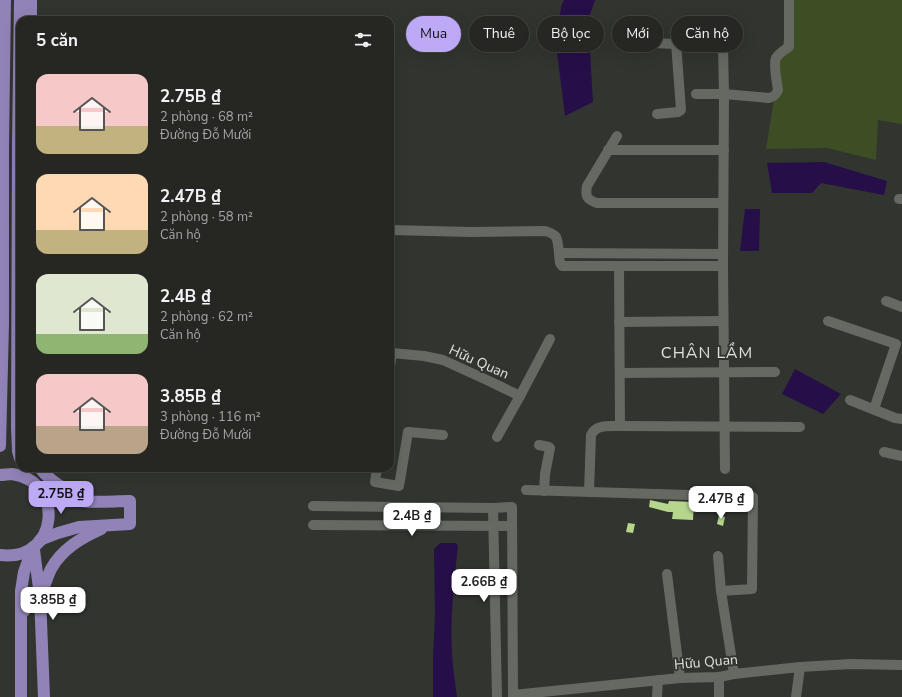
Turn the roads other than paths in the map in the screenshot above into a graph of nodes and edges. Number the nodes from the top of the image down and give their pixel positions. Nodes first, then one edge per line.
1 (5, 0) edge
2 (20, 0) edge
3 (31, 0) edge
4 (789, 0) edge
5 (20, 16) edge
6 (31, 16) edge
7 (677, 52) edge
8 (723, 52) edge
9 (696, 94) dead end
10 (724, 94) junction
11 (657, 114) dead end
12 (617, 136) dead end
13 (608, 150) junction
14 (724, 150) junction
15 (723, 203) junction
16 (394, 230) edge
17 (559, 253) junction
18 (723, 254) junction
19 (619, 266) junction
20 (723, 266) junction
21 (886, 301) dead end
22 (902, 307) edge
23 (723, 321) junction
24 (828, 321) dead end
25 (619, 322) junction
26 (1, 324) edge
27 (16, 324) edge
28 (550, 339) dead end
29 (394, 353) edge
30 (724, 372) junction
31 (775, 372) dead end
32 (620, 373) junction
33 (520, 396) junction
34 (850, 400) dead end
35 (874, 409) junction
36 (902, 419) edge
37 (620, 426) junction
38 (724, 426) junction
39 (800, 427) dead end
40 (443, 435) dead end
41 (497, 437) dead end
42 (0, 442) edge
43 (540, 445) dead end
44 (884, 452) dead end
45 (902, 456) edge
46 (725, 469) dead end
47 (28, 472) edge
48 (43, 472) edge
49 (376, 472) edge
50 (0, 475) edge
51 (38, 487) junction
52 (526, 490) dead end
53 (544, 491) junction
54 (589, 492) junction
55 (95, 502) junction
56 (313, 506) dead end
57 (493, 508) junction
58 (110, 526) junction
59 (313, 526) dead end
60 (494, 526) junction
61 (512, 526) junction
62 (37, 544) junction
63 (0, 555) edge
64 (718, 556) dead end
65 (667, 574) dead end
66 (722, 591) junction
67 (40, 596) junction
68 (20, 614) junction
69 (902, 665) edge
70 (800, 667) junction
71 (734, 674) junction
72 (719, 677) junction
73 (680, 678) junction
74 (658, 680) junction
75 (513, 696) edge
76 (20, 697) edge
77 (44, 697) edge
78 (497, 697) edge
79 (657, 697) edge
80 (720, 697) edge
81 (796, 697) edge

1 - 26 main road
2 - 5 main road
3 - 6 main road
4 - 10 street
7 - 11 street
8 - 10 street
9 - 10 street
10 - 14 street
12 - 13 street
13 - 14 street
13 - 15 street
14 - 15 street
15 - 18 street
16 - 17 street
17 - 18 street
17 - 19 street
18 - 20 street
19 - 20 street
19 - 25 street
20 - 23 street
21 - 22 street
23 - 25 street
23 - 30 street
24 - 35 street
25 - 32 street
26 - 27 street
26 - 42 main road
28 - 33 street
29 - 33 street, Hữu Quan
30 - 31 street
30 - 32 street
30 - 38 street
32 - 37 street
33 - 41 street, Hữu Quan
34 - 35 street
35 - 36 street
37 - 38 street
37 - 54 street
38 - 39 street
38 - 46 street
40 - 49 street
43 - 53 street
44 - 45 street
47 - 51 main road
48 - 55 main road
50 - 51 main road
51 - 55 main road
51 - 62 main road
52 - 53 street
53 - 54 street
54 - 66 street
55 - 58 main road
56 - 57 street
57 - 60 street
57 - 61 street
58 - 62 main road
58 - 67 main road
59 - 60 street
60 - 61 street
60 - 78 street
61 - 75 street
62 - 63 main road
62 - 67 main road
62 - 68 main road
64 - 66 street
65 - 73 street
66 - 71 street
67 - 68 main road
67 - 77 main road
68 - 76 main road
69 - 70 street, Hữu Quan
70 - 71 street, Hữu Quan
70 - 81 street
71 - 72 street, Hữu Quan
72 - 73 street, Hữu Quan
72 - 80 street
73 - 74 street, Hữu Quan
74 - 75 street, Hữu Quan
74 - 79 street

